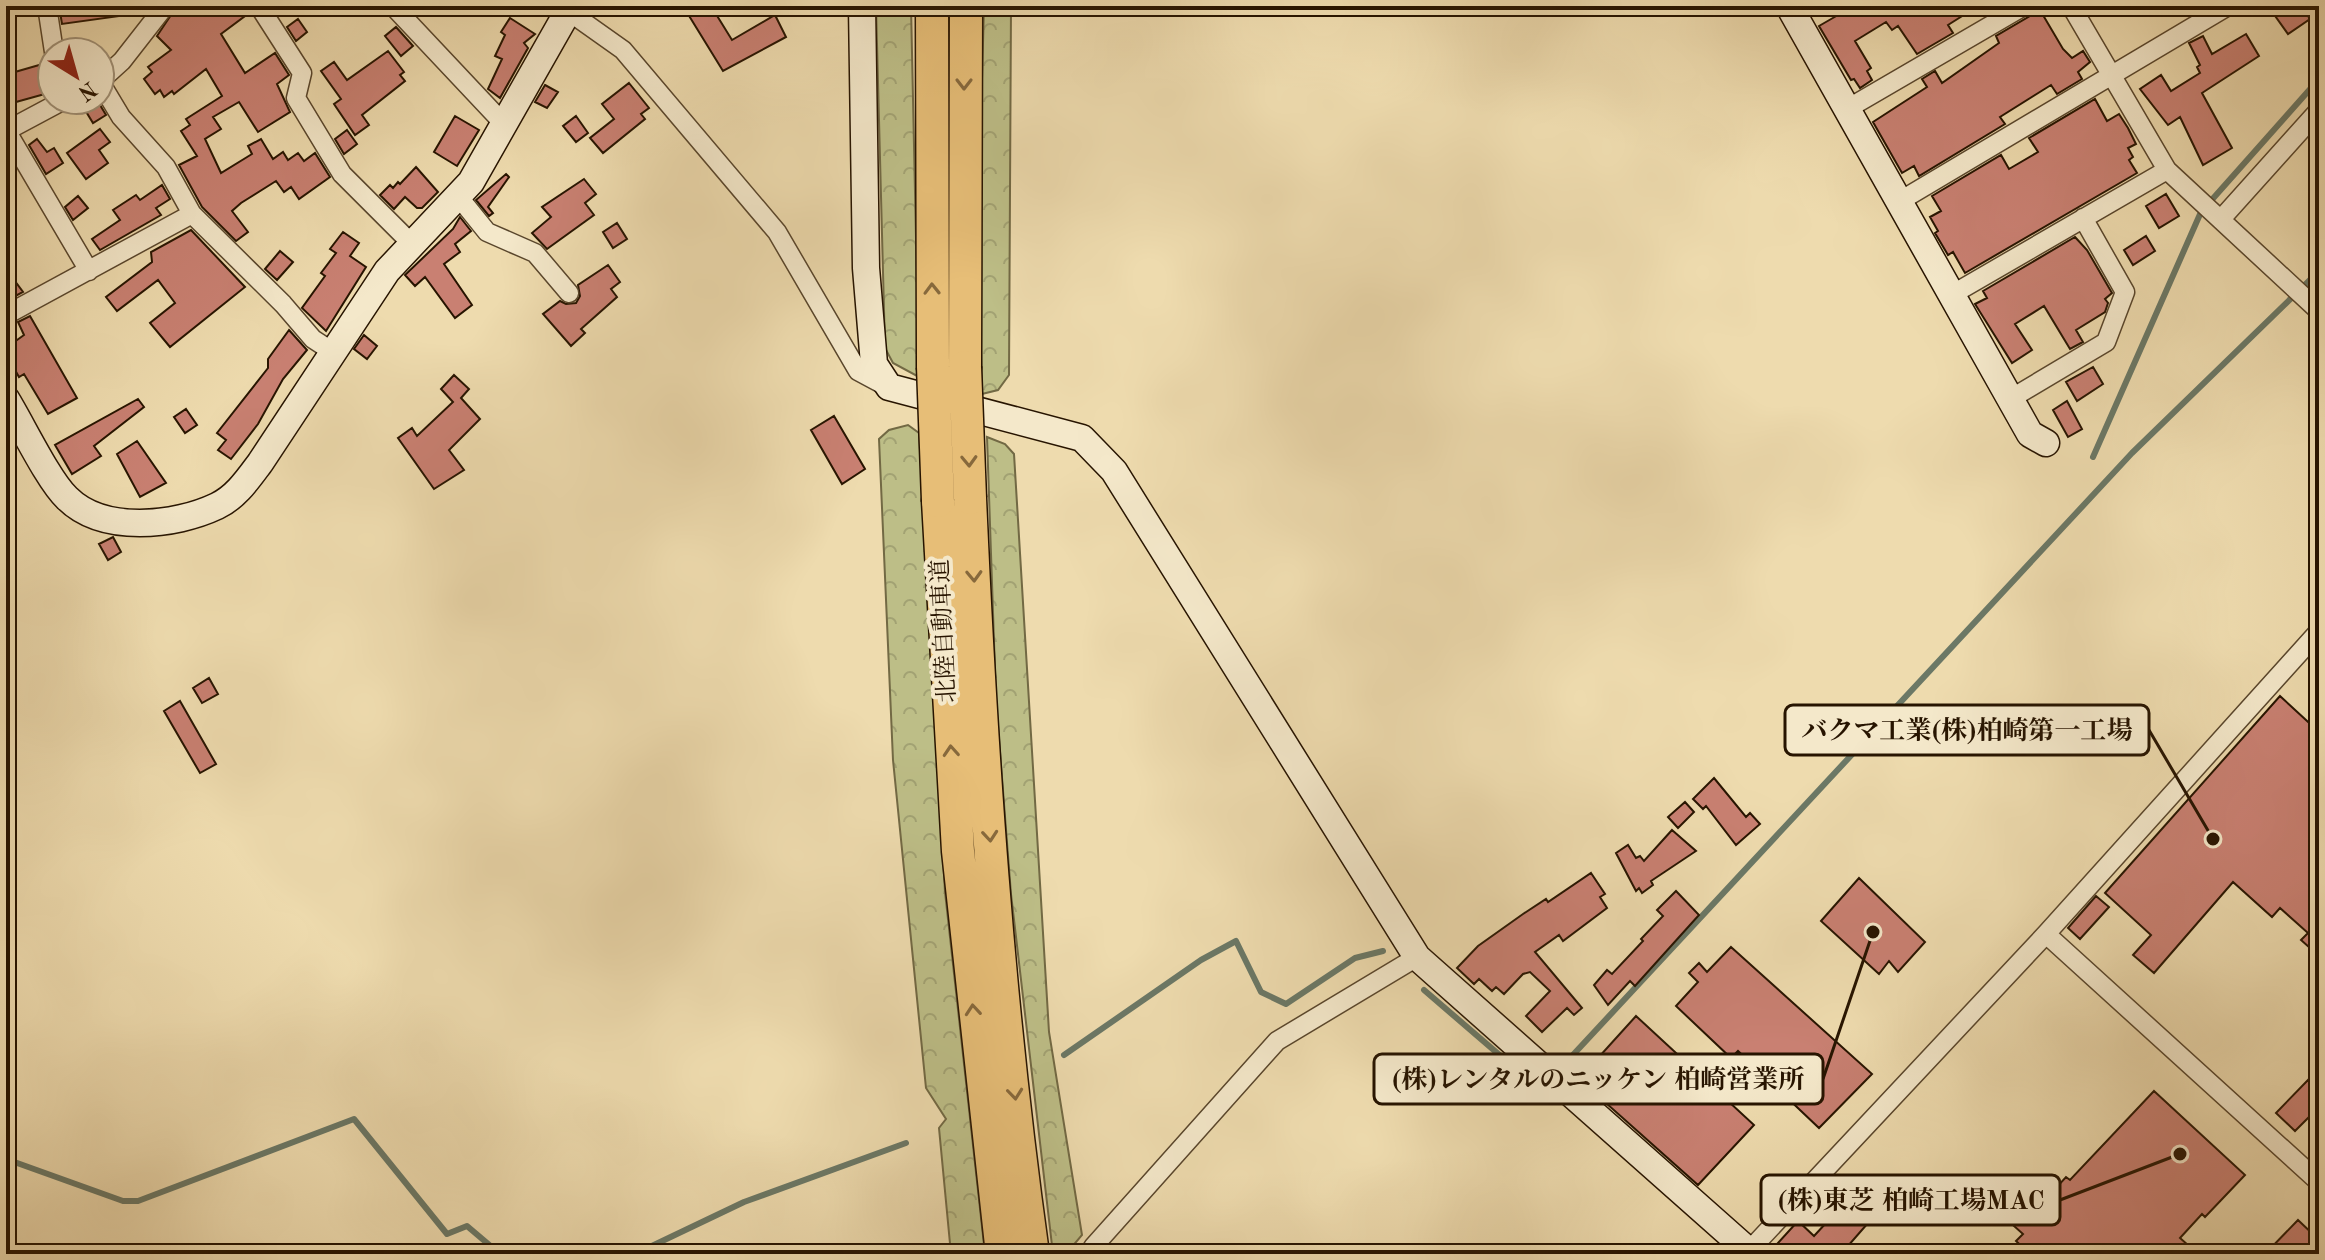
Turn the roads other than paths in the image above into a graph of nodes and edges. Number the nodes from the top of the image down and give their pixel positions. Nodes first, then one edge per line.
1 (47, 6) edge
2 (165, 6) edge
3 (259, 6) edge
4 (393, 6) edge
5 (862, 6) edge
6 (931, 6) edge
7 (966, 6) edge
8 (2024, 6) edge
9 (2071, 6) edge
10 (2228, 6) edge
11 (1791, 7) edge
12 (570, 9) edge
13 (52, 36) edge
14 (116, 67) edge
15 (2112, 76) junction
16 (116, 109) edge
17 (1847, 109) junction
18 (2319, 110) edge
19 (36, 114) edge
20 (505, 125) junction
21 (6, 130) edge
22 (2167, 170) junction
23 (458, 196) junction
24 (1900, 201) junction
25 (192, 214) junction
26 (2083, 218) junction
27 (2222, 218) junction
28 (412, 244) junction
29 (89, 271) junction
30 (569, 293) dead end
31 (1953, 294) junction
32 (2319, 311) edge
33 (6, 315) edge
34 (333, 352) junction
35 (889, 387) junction
36 (2012, 398) junction
37 (6, 399) edge
38 (2046, 443) dead end
39 (2319, 631) edge
40 (2046, 934) junction
41 (1417, 957) junction
42 (2319, 1182) edge
43 (1093, 1247) dead end
44 (1749, 1253) edge
45 (1002, 1254) edge
46 (1033, 1254) edge

1 - 13 street
2 - 14 street
3 - 28 street
4 - 20 street
5 - 35 street
45 -> 6 highway, 北陸自動車道, bridge
7 -> 46 highway, 北陸自動車道, bridge
8 - 17 street
9 - 15 street
10 - 15 street
11 - 17 street
12 - 20 street
12 - 35 street
15 - 22 street
15 - 24 street
16 - 25 street
17 - 24 street
18 - 27 street
19 - 21 street
20 - 23 street
21 - 29 street
22 - 26 street
22 - 27 street
23 - 28 street
23 - 30 street
24 - 31 street
25 - 29 street
25 - 34 street
26 - 31 street
26 - 36 street
27 - 32 street
28 - 34 street
29 - 33 street
31 - 36 street
34 - 37 street
35 - 41 street
36 - 38 street
39 - 40 street
40 - 42 street
40 - 44 street
41 - 43 street
41 - 44 street

